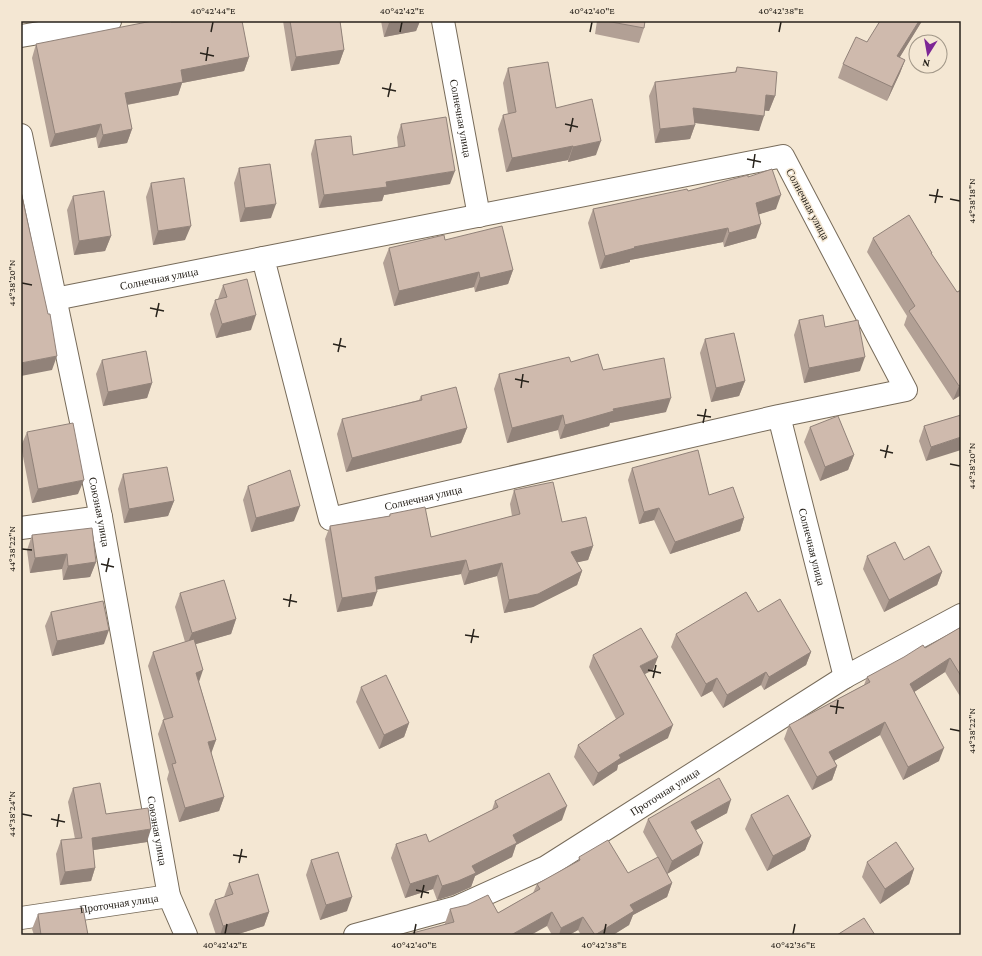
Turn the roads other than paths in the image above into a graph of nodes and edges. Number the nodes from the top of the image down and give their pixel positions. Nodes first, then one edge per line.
1 (110, 21) edge
2 (443, 21) edge
3 (21, 36) edge
4 (21, 135) edge
5 (479, 216) junction
6 (263, 258) junction
7 (55, 299) junction
8 (779, 416) junction
9 (101, 517) junction
10 (21, 528) edge
11 (961, 615) edge
12 (845, 677) junction
13 (169, 896) junction
14 (21, 918) edge
15 (186, 935) edge
16 (354, 935) edge

1 - 3 street
2 - 5 street, Солнечная улица
4 - 7 street, Союзная улица
5 - 6 street, Солнечная улица
5 - 8 street, Солнечная улица
6 - 7 street, Солнечная улица
6 - 8 street, Солнечная улица
7 - 9 street, Союзная улица
8 - 12 street, Солнечная улица
9 - 10 street
9 - 13 street, Союзная улица
11 - 12 street, Проточная улица
12 - 16 street, Проточная улица
13 - 14 street, Проточная улица
13 - 15 street, Союзная улица

